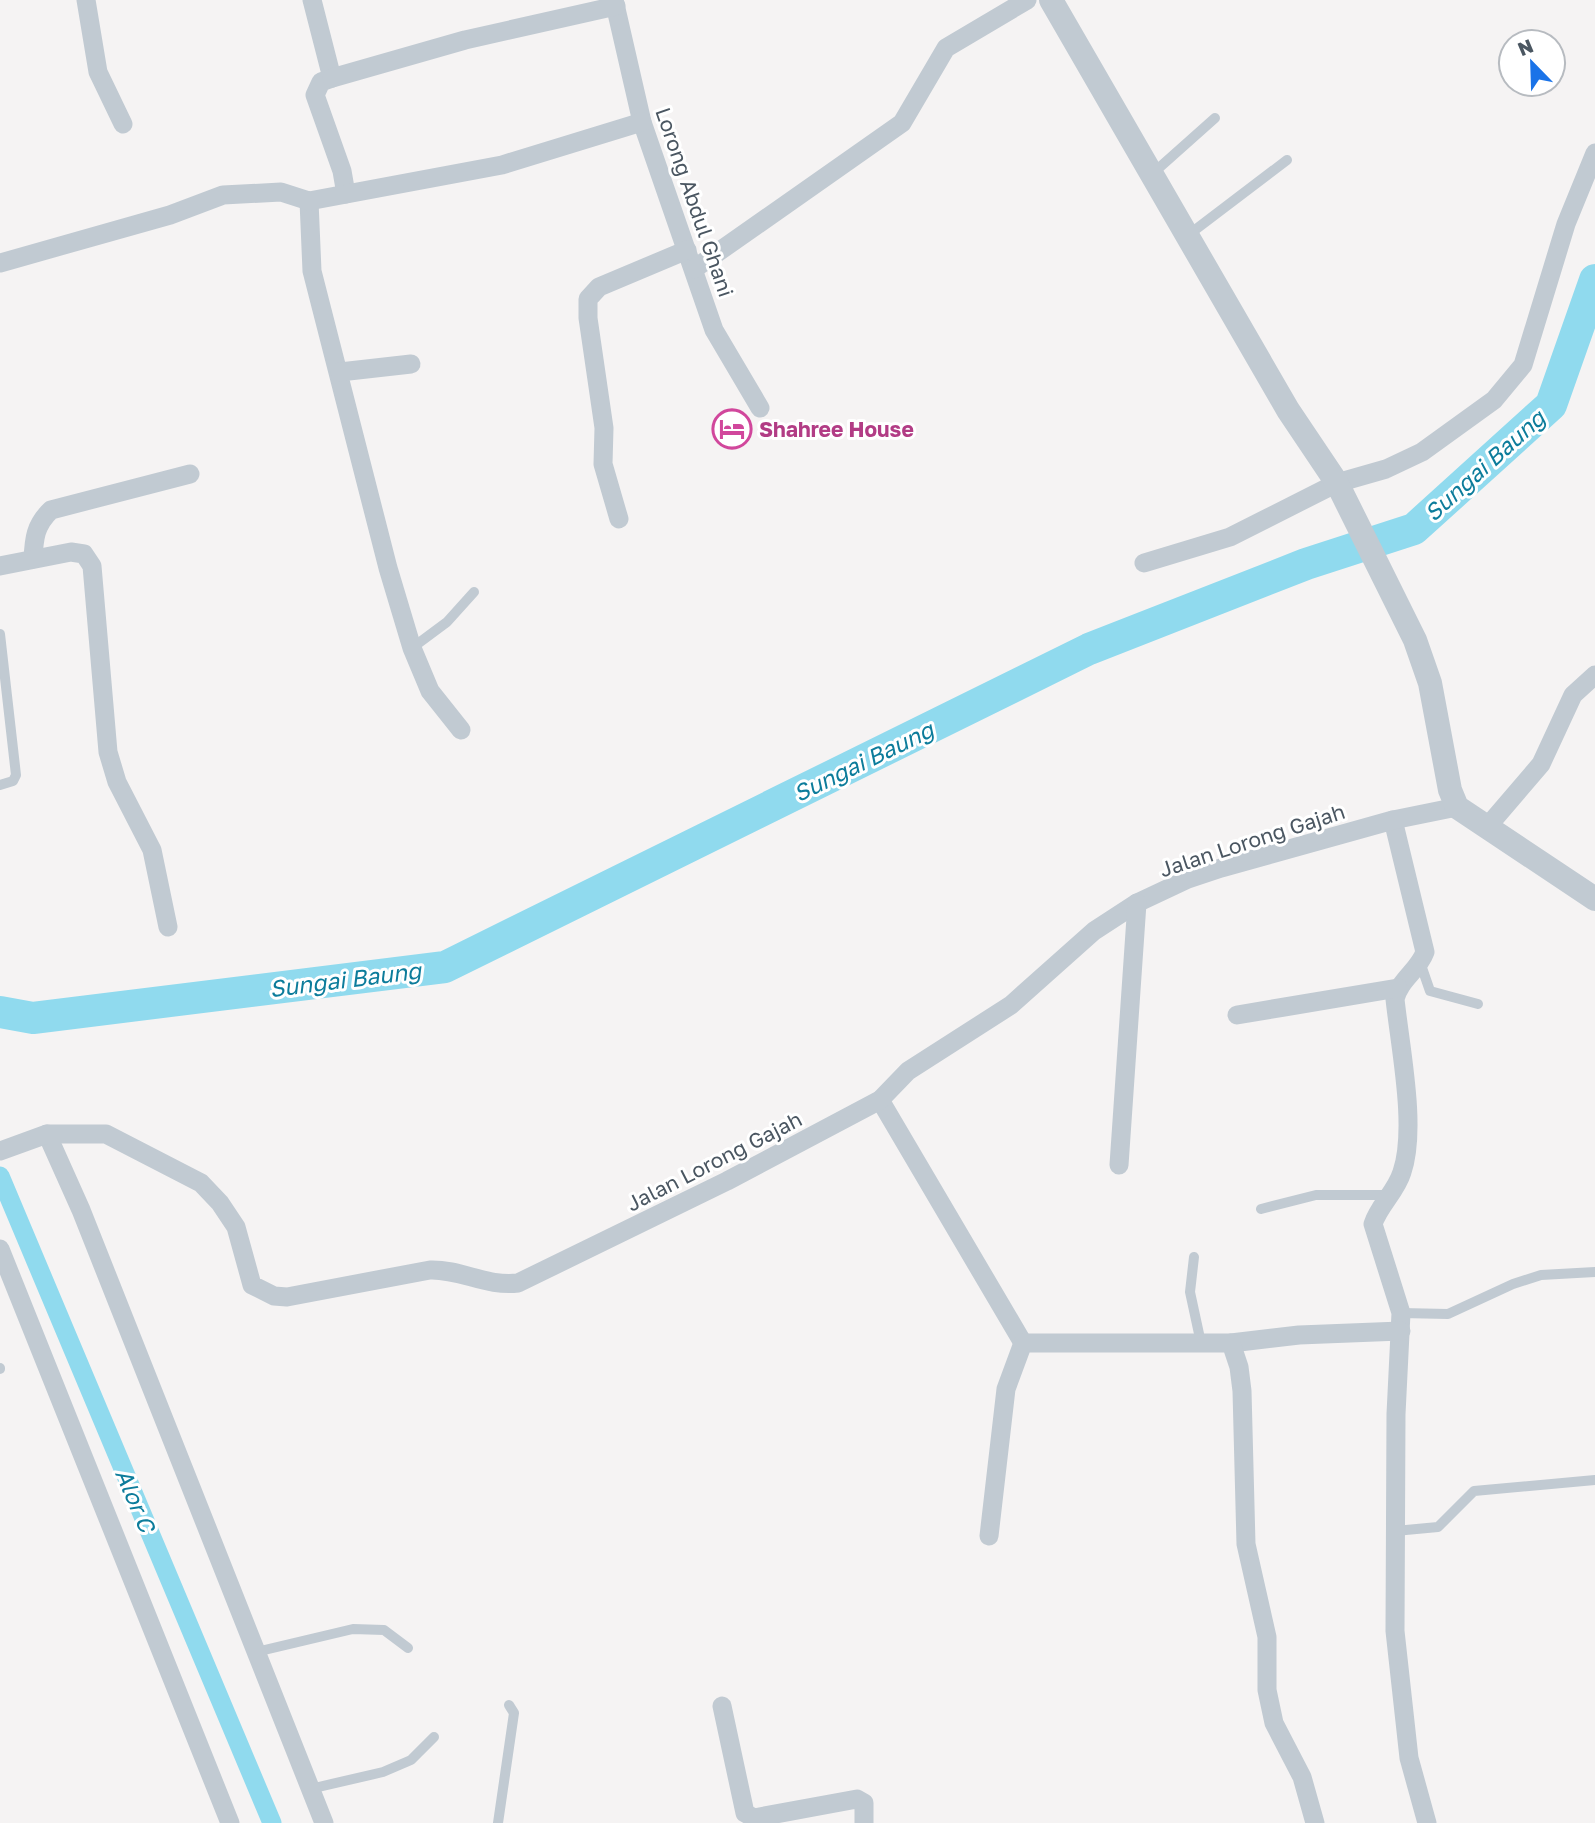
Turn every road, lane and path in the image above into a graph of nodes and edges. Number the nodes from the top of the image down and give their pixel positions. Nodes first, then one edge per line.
1 (86, 0) edge
2 (312, 0) edge
3 (1027, 0) edge
4 (1051, 0) edge
5 (615, 3) edge
6 (332, 78) junction
7 (1215, 118) dead end
8 (642, 122) junction
9 (123, 124) dead end
10 (1595, 153) edge
11 (1287, 160) dead end
12 (1150, 175) junction
13 (346, 194) junction
14 (309, 201) junction
15 (1186, 236) junction
16 (687, 250) junction
17 (0, 263) edge
18 (694, 270) junction
19 (411, 364) dead end
20 (340, 372) junction
21 (760, 408) dead end
22 (190, 474) dead end
23 (1337, 483) junction
24 (619, 519) dead end
25 (33, 559) junction
26 (1144, 563) dead end
27 (0, 566) edge
28 (474, 592) dead end
29 (0, 634) edge
30 (412, 648) junction
31 (1595, 675) edge
32 (461, 730) dead end
33 (0, 785) edge
34 (1457, 807) junction
35 (1393, 820) junction
36 (1488, 826) junction
37 (1595, 899) edge
38 (1137, 903) junction
39 (168, 927) dead end
40 (1421, 965) junction
41 (1398, 988) junction
42 (1478, 1004) dead end
43 (1237, 1015) dead end
44 (880, 1100) junction
45 (47, 1134) junction
46 (0, 1152) edge
47 (1119, 1165) dead end
48 (1390, 1195) junction
49 (1261, 1209) dead end
50 (0, 1249) edge
51 (1194, 1257) dead end
52 (1595, 1272) edge
53 (1401, 1322) junction
54 (1023, 1343) junction
55 (1200, 1343) junction
56 (1231, 1343) junction
57 (1595, 1480) edge
58 (1394, 1531) junction
59 (989, 1536) dead end
60 (408, 1648) dead end
61 (256, 1652) junction
62 (509, 1705) dead end
63 (722, 1706) dead end
64 (435, 1737) dead end
65 (310, 1788) junction
66 (230, 1823) edge
67 (324, 1823) edge
68 (498, 1823) edge
69 (863, 1823) edge
70 (1315, 1823) edge
71 (1427, 1823) edge

1 - 9 street
2 - 6 street
3 - 18 street
4 - 12 street
5 - 6 street
5 - 8 street, Lorong Abdul Ghani
6 - 13 street
7 - 12 lane
8 - 13 street
8 - 16 street, Lorong Abdul Ghani
10 - 23 street
11 - 15 lane
12 - 15 street
13 - 14 street
14 - 17 street
14 - 20 street
15 - 23 street
16 - 18 street, Lorong Abdul Ghani
16 - 24 street
18 - 21 street, Lorong Abdul Ghani
19 - 20 street
20 - 30 street
22 - 25 street
23 - 26 street
23 - 34 street
25 - 27 street
25 - 39 street
28 - 30 lane
29 - 33 lane
30 - 32 street
31 - 36 street
34 - 35 street, Jalan Lorong Gajah
34 - 36 street
35 - 38 street, Jalan Lorong Gajah
35 - 40 street
36 - 37 street
38 - 44 street, Jalan Lorong Gajah
38 - 47 street
40 - 41 street
40 - 42 lane
41 - 43 street
41 - 48 street
44 - 45 street, Jalan Lorong Gajah
44 - 54 street
45 - 46 street, Jalan Lorong Gajah
45 - 61 street
48 - 49 lane
48 - 53 street
50 - 66 street
51 - 55 lane
52 - 53 lane
53 - 56 street
53 - 58 street
54 - 55 street
54 - 59 street
55 - 56 street
56 - 70 street
57 - 58 lane
58 - 71 street
60 - 61 lane
61 - 65 street
62 - 68 lane
63 - 69 street
64 - 65 lane
65 - 67 street

